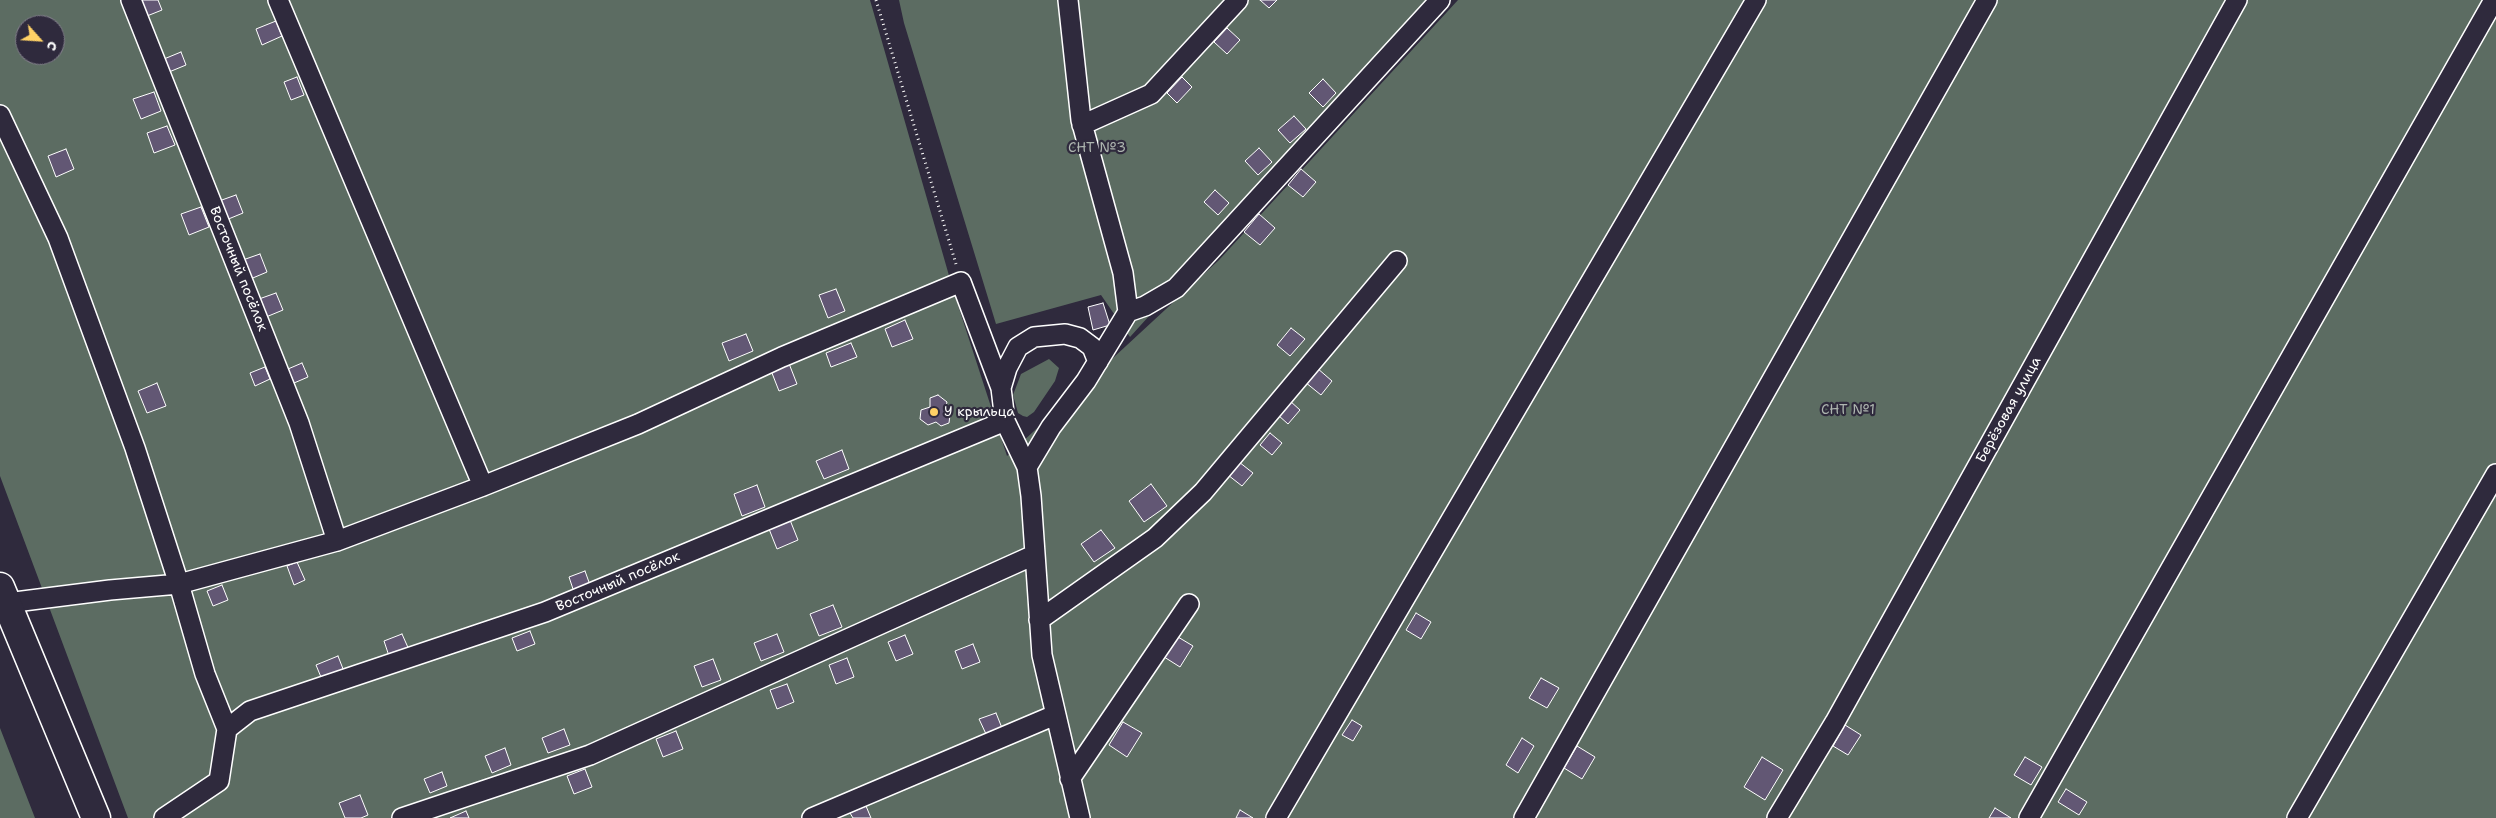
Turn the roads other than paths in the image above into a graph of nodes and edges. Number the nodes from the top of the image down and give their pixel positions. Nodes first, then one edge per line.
1 (131, 0) edge
2 (278, 0) edge
3 (1068, 0) edge
4 (1238, 0) edge
5 (1440, 0) edge
6 (1756, 0) edge
7 (1987, 0) edge
8 (2237, 0) edge
9 (2494, 0) edge
10 (0, 115) edge
11 (1082, 125) junction
12 (1396, 261) dead end
13 (1128, 312) junction
14 (1098, 362) junction
15 (1001, 388) junction
16 (1005, 421) junction
17 (1027, 467) junction
18 (2496, 474) edge
19 (484, 486) junction
20 (337, 541) junction
21 (1034, 554) junction
22 (179, 584) junction
23 (3, 595) edge
24 (1189, 604) dead end
25 (1039, 620) junction
26 (1056, 715) junction
27 (227, 729) junction
28 (1070, 779) junction
29 (96, 818) edge
30 (164, 818) edge
31 (402, 818) edge
32 (812, 818) edge
33 (1080, 818) edge
34 (1276, 818) edge
35 (1524, 818) edge
36 (1777, 818) edge
37 (2030, 818) edge
38 (2297, 818) edge

1 - 20 street, Восточный посёлок
2 - 19 street
3 - 11 street
4 - 11 street
5 - 13 street
6 - 34 street
7 - 35 street
8 - 36 street, Берёзовая улица
9 - 37 street
10 - 22 street
11 - 13 street
12 - 25 street
13 - 14 street
14 - 15 street
14 - 17 street
15 - 16 street
15 - 19 street
16 - 17 street
16 - 27 street, Восточный посёлок
17 - 21 street
18 - 38 street
19 - 20 street
20 - 22 street
21 - 25 street
21 - 31 street
22 - 23 street
22 - 27 street
23 - 29 main road
24 - 28 street
25 - 26 street
26 - 28 street
26 - 32 street
27 - 30 street
28 - 33 street

